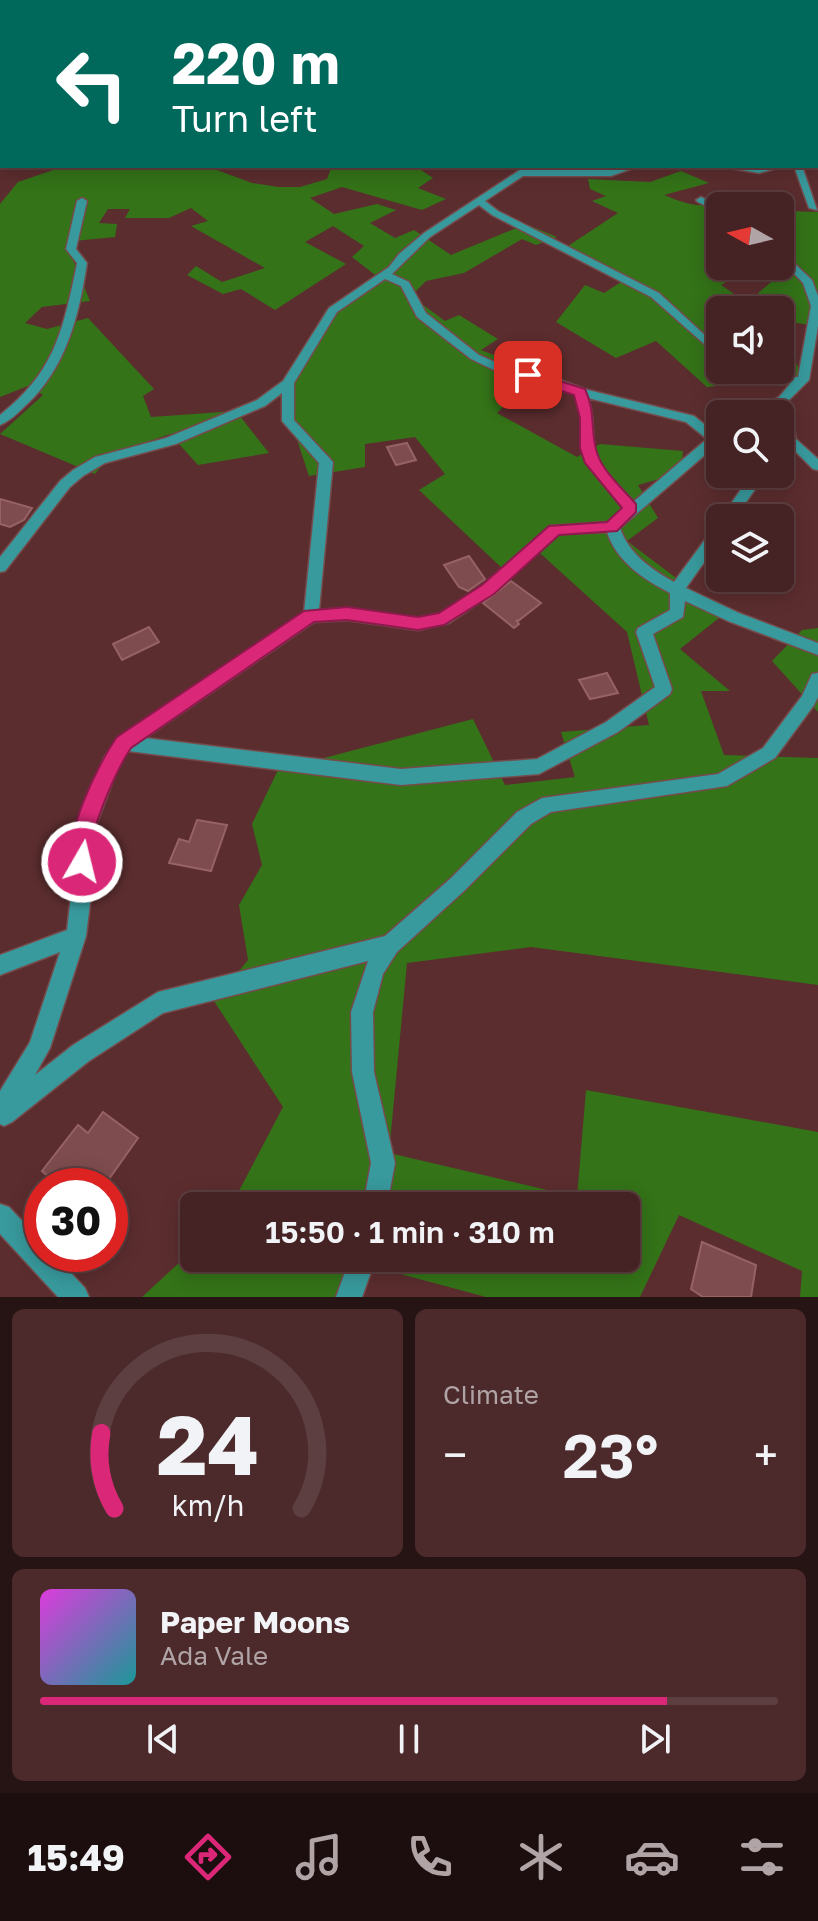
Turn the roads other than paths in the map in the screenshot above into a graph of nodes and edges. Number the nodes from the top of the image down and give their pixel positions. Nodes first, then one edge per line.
1 (628, 168) edge
2 (740, 168) edge
3 (770, 168) edge
4 (799, 168) edge
5 (527, 170) edge
6 (701, 200) dead end
7 (82, 201) dead end
8 (480, 201) junction
9 (706, 203) edge
10 (814, 208) dead end
11 (794, 268) edge
12 (385, 275) junction
13 (706, 342) edge
14 (794, 381) edge
15 (799, 381) junction
16 (288, 383) junction
17 (580, 392) junction
18 (783, 400) edge
19 (0, 421) edge
20 (706, 429) edge
21 (794, 444) edge
22 (706, 445) edge
23 (818, 466) edge
24 (631, 508) junction
25 (612, 527) junction
26 (706, 549) edge
27 (0, 567) edge
28 (677, 590) junction
29 (311, 616) junction
30 (818, 649) edge
31 (818, 679) edge
32 (124, 743) junction
33 (76, 936) junction
34 (390, 945) junction
35 (0, 965) edge
36 (0, 1115) edge
37 (378, 1192) edge
38 (0, 1216) edge
39 (358, 1272) edge
40 (76, 1297) edge
41 (349, 1297) edge

1 - 5 street
2 - 3 street
4 - 10 street
5 - 8 street
6 - 9 street
7 - 19 street
8 - 12 street
8 - 13 street
11 - 15 street
12 - 16 street
12 - 17 street
14 - 15 street
15 - 18 street
16 - 27 street
16 - 29 street
17 - 20 street
17 - 24 street
21 - 23 street
22 - 24 street
24 - 25 street
25 - 28 street
25 - 29 street
26 - 28 street
28 - 30 street
28 - 32 street
29 - 32 street
31 - 34 street
32 - 33 street
33 - 35 street
33 - 36 street
34 - 36 street
34 - 37 street
38 - 40 street
39 - 41 street

